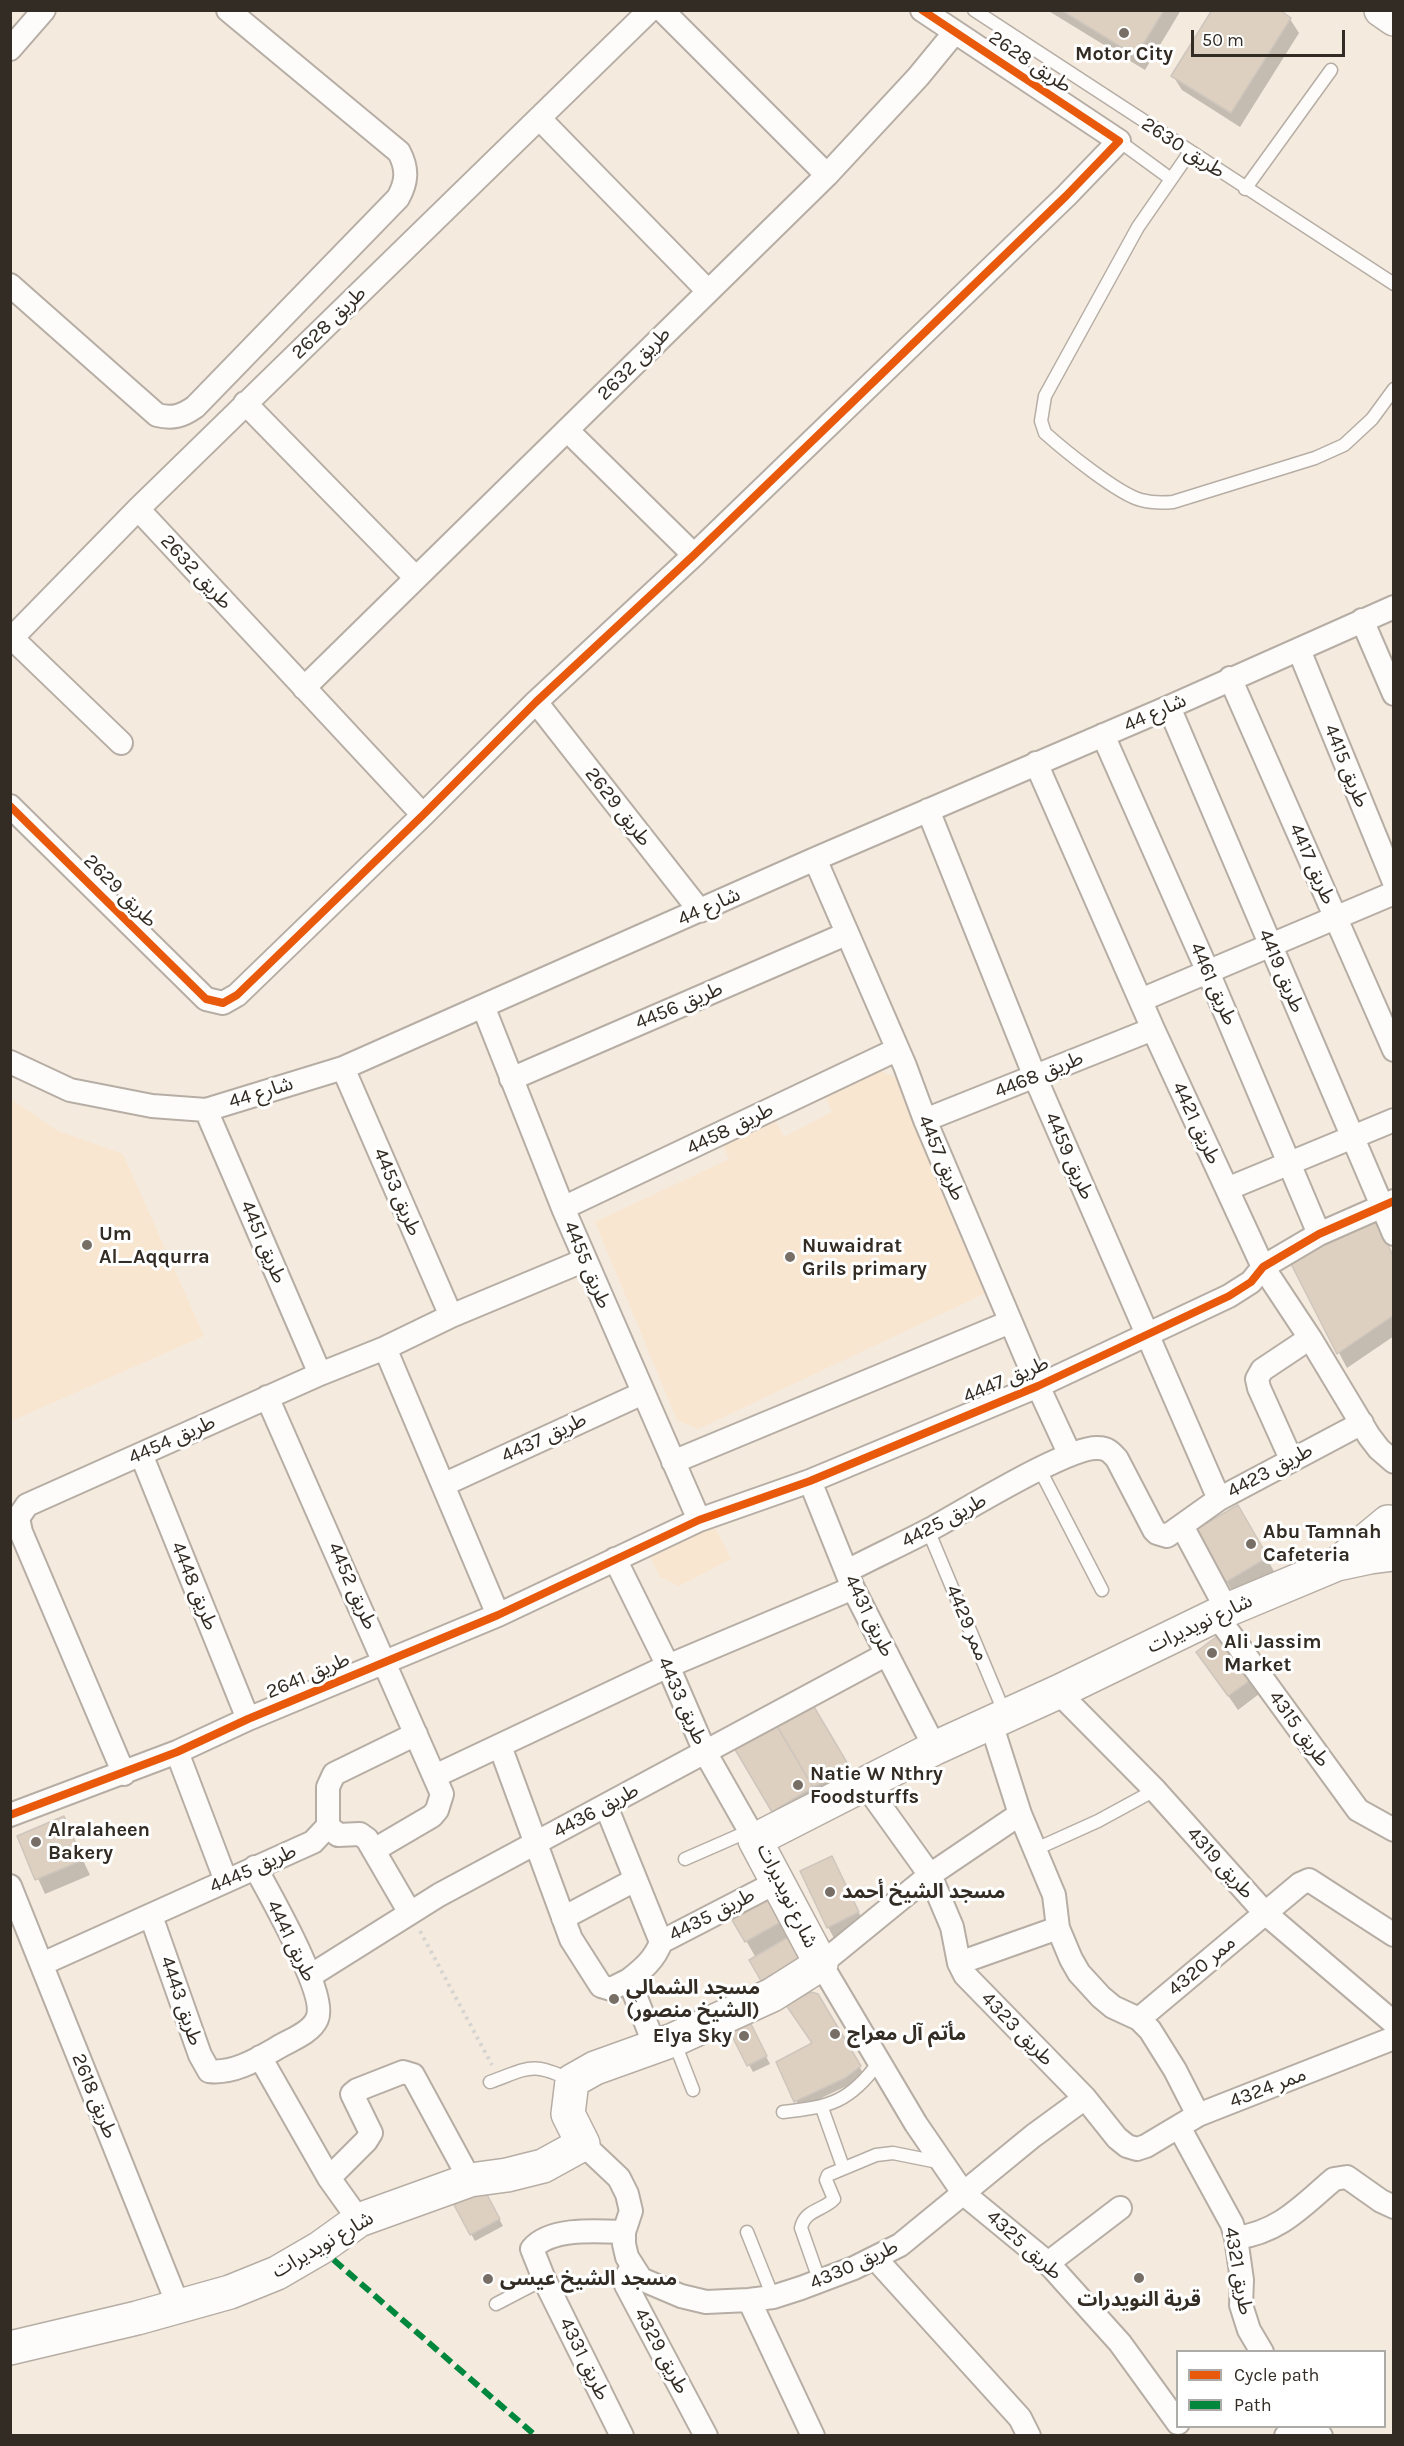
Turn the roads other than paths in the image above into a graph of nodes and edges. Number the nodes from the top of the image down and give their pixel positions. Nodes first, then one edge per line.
1 (44, 10) edge
2 (228, 10) edge
3 (650, 10) edge
4 (663, 10) edge
5 (922, 10) edge
6 (974, 10) edge
7 (1381, 10) edge
8 (1394, 20) edge
9 (955, 32) junction
10 (10, 49) edge
11 (1331, 70) dead end
12 (540, 119) junction
13 (1119, 141) junction
14 (1190, 152) junction
15 (827, 175) junction
16 (1171, 179) junction
17 (1245, 189) junction
18 (1394, 284) edge
19 (10, 285) edge
20 (708, 291) junction
21 (1394, 389) edge
22 (246, 403) junction
23 (567, 430) junction
24 (138, 509) junction
25 (694, 555) junction
26 (416, 578) junction
27 (1394, 608) edge
28 (1362, 620) junction
29 (11, 639) edge
30 (1299, 650) junction
31 (1230, 678) junction
32 (304, 688) junction
33 (1394, 694) edge
34 (536, 702) junction
35 (1169, 707) junction
36 (1103, 735) junction
37 (121, 743) dead end
38 (1036, 764) junction
39 (10, 806) edge
40 (928, 810) junction
41 (423, 815) junction
42 (815, 859) junction
43 (1394, 882) edge
44 (1394, 893) edge
45 (700, 911) junction
46 (1336, 919) junction
47 (846, 934) junction
48 (1270, 945) junction
49 (1208, 972) junction
50 (1141, 1000) junction
51 (483, 1006) junction
52 (1153, 1029) junction
53 (1391, 1036) edge
54 (896, 1050) junction
55 (10, 1062) edge
56 (343, 1068) junction
57 (1035, 1077) junction
58 (511, 1079) junction
59 (206, 1110) junction
60 (925, 1120) junction
61 (1394, 1120) edge
62 (1352, 1138) junction
63 (1291, 1164) junction
64 (1227, 1189) junction
65 (1387, 1205) edge
66 (564, 1209) junction
67 (1319, 1234) junction
68 (1394, 1234) edge
69 (585, 1260) junction
70 (1263, 1267) junction
71 (451, 1316) junction
72 (1010, 1322) junction
73 (1145, 1334) junction
74 (1310, 1338) junction
75 (385, 1348) junction
76 (320, 1374) junction
77 (1038, 1386) junction
78 (643, 1393) junction
79 (267, 1397) junction
80 (1362, 1423) junction
81 (141, 1454) junction
82 (1070, 1455) junction
83 (1291, 1459) junction
84 (673, 1462) junction
85 (1394, 1462) edge
86 (1040, 1470) junction
87 (810, 1481) junction
88 (445, 1484) junction
89 (1219, 1499) junction
90 (14, 1513) edge
91 (699, 1520) junction
92 (1182, 1526) junction
93 (1392, 1528) edge
94 (928, 1530) junction
95 (1394, 1554) edge
96 (615, 1559) junction
97 (1337, 1564) junction
98 (850, 1579) junction
99 (1102, 1590) dead end
100 (1221, 1612) junction
101 (498, 1615) junction
102 (887, 1654) junction
103 (385, 1662) junction
104 (668, 1666) junction
105 (1058, 1692) junction
106 (248, 1719) junction
107 (999, 1719) junction
108 (416, 1734) junction
109 (500, 1746) junction
110 (935, 1748) junction
111 (177, 1752) junction
112 (705, 1752) junction
113 (124, 1774) junction
114 (435, 1776) junction
115 (864, 1783) junction
116 (1155, 1790) junction
117 (606, 1806) junction
118 (1020, 1814) junction
119 (10, 1815) edge
120 (328, 1826) junction
121 (1394, 1830) edge
122 (752, 1835) junction
123 (536, 1843) junction
124 (1036, 1849) junction
125 (374, 1850) junction
126 (685, 1859) dead end
127 (255, 1867) junction
128 (930, 1875) junction
129 (635, 1880) junction
130 (226, 1881) junction
131 (777, 1882) junction
132 (10, 1886) edge
133 (410, 1913) junction
134 (1265, 1913) junction
135 (151, 1916) junction
136 (563, 1918) junction
137 (1058, 1928) junction
138 (1394, 1935) edge
139 (661, 1942) junction
140 (959, 1963) junction
141 (42, 1964) junction
142 (821, 1964) junction
143 (310, 1976) junction
144 (629, 1980) junction
145 (1139, 2019) junction
146 (1394, 2023) edge
147 (1394, 2038) edge
148 (664, 2043) junction
149 (261, 2057) junction
150 (879, 2062) junction
151 (223, 2073) joint
152 (495, 2080) road end
153 (572, 2081) junction
154 (693, 2090) dead end
155 (1085, 2098) junction
156 (822, 2108) junction
157 (783, 2112) dead end
158 (1198, 2115) junction
159 (1179, 2127) junction
160 (583, 2144) junction
161 (1146, 2146) joint
162 (944, 2163) junction
163 (843, 2168) junction
164 (329, 2178) junction
165 (470, 2180) junction
166 (964, 2194) junction
167 (1394, 2207) edge
168 (1120, 2208) dead end
169 (359, 2220) junction
170 (624, 2232) junction
171 (747, 2232) dead end
172 (1236, 2238) junction
173 (875, 2258) junction
174 (629, 2262) junction
175 (1048, 2263) junction
176 (544, 2279) junction
177 (820, 2282) junction
178 (773, 2297) junction
179 (749, 2300) junction
180 (496, 2304) dead end
181 (178, 2305) junction
182 (11, 2347) edge
183 (1261, 2350) edge
184 (1176, 2420) edge
185 (622, 2436) edge
186 (706, 2436) edge
187 (813, 2436) edge
188 (1029, 2436) edge

1 - 10 street
2 - 19 street
3 - 12 street, طريق 2628
4 - 15 street
5 - 9 street, طريق 2628
6 - 14 lane, طريق 2630
7 - 8 street
9 - 13 street, طريق 2628
9 - 15 street, طريق 2632
11 - 17 lane
12 - 20 street
12 - 22 street, طريق 2628
13 - 16 lane
13 - 25 street
14 - 16 lane
14 - 17 lane, طريق 2630
15 - 20 street, طريق 2632
16 - 21 lane
17 - 18 lane, طريق 2630
20 - 23 street, طريق 2632
22 - 24 street, طريق 2628
22 - 26 street
23 - 25 street
23 - 26 street, طريق 2632
24 - 29 street, طريق 2628
24 - 32 street, طريق 2632
25 - 34 street
26 - 32 street, طريق 2632
27 - 28 street, شارع 44
28 - 30 street, شارع 44
28 - 33 street
29 - 37 street, طريق 2628
30 - 31 street, شارع 44
30 - 43 street, طريق 4415
31 - 35 street, شارع 44
31 - 46 street, طريق 4417
32 - 41 street, طريق 2632
34 - 41 street
34 - 45 street, طريق 2629
35 - 36 street, شارع 44
35 - 48 street, طريق 4419
36 - 38 street, شارع 44
36 - 49 street, طريق 4461
38 - 40 street, شارع 44
38 - 50 street, طريق 4421
39 - 41 street, طريق 2629
40 - 42 street, شارع 44
40 - 57 street, طريق 4459
42 - 45 street, شارع 44
42 - 47 street, طريق 4457
44 - 46 street
45 - 51 street, شارع 44
46 - 48 street
46 - 53 street, طريق 4417
47 - 54 street, طريق 4457
47 - 58 street, طريق 4456
48 - 49 street
48 - 62 street, طريق 4419
49 - 50 street
49 - 63 street, طريق 4461
50 - 52 street, طريق 4421
51 - 56 street, شارع 44
51 - 58 street, طريق 4455
52 - 57 street, طريق 4468
52 - 64 street, طريق 4421
54 - 60 street, طريق 4457
54 - 66 street, طريق 4458
55 - 59 street, شارع 44
56 - 59 street, شارع 44
56 - 71 street, طريق 4453
57 - 60 street, طريق 4468
57 - 73 street, طريق 4459
58 - 66 street, طريق 4455
59 - 76 street, طريق 4451
60 - 72 street, طريق 4457
61 - 62 street
62 - 63 street
62 - 65 street, طريق 4419
63 - 64 street
63 - 67 street, طريق 4461
64 - 70 street, طريق 4421
65 - 67 street, طريق 4447
65 - 68 street, طريق 4419
66 - 69 street, طريق 4455
67 - 70 street, طريق 4447
69 - 71 street, طريق 4454
69 - 78 street, طريق 4455
70 - 73 street, طريق 4447
70 - 74 street, طريق 4421
71 - 75 street, طريق 4454
72 - 77 street, طريق 4457
72 - 84 street
73 - 77 street, طريق 4447
73 - 89 street, طريق 4459
74 - 80 street, طريق 4421
74 - 83 street
75 - 76 street, طريق 4454
75 - 88 street
76 - 79 street, طريق 4454
77 - 82 street, طريق 4457
77 - 87 street, طريق 4447
78 - 84 street, طريق 4455
78 - 88 street, طريق 4437
79 - 81 street, طريق 4454
79 - 103 street, طريق 4452
80 - 83 street, طريق 4423
80 - 85 street, طريق 4421
81 - 90 street, طريق 4454
81 - 106 street, طريق 4448
82 - 86 street, طريق 4425
82 - 92 street, طريق 4425
83 - 89 street, طريق 4423
84 - 91 street, طريق 4455
86 - 94 street, طريق 4425
86 - 99 lane
87 - 91 street, طريق 4447
87 - 98 street, طريق 4431
88 - 101 street
89 - 92 street, طريق 4423
90 - 113 street, طريق 4454
91 - 96 street, طريق 4447
92 - 100 street, طريق 4315
93 - 97 street, شارع نويديرات
94 - 98 street, طريق 4425
94 - 107 lane, ممر 4429
95 - 97 street, شارع نويديرات
96 - 101 street, طريق 2641
96 - 104 street, طريق 4433
97 - 100 street, شارع نويديرات
98 - 102 street, طريق 4431
98 - 104 street, طريق 4425
100 - 105 street, شارع نويديرات
100 - 121 street, طريق 4315
101 - 103 street, طريق 2641
102 - 110 street, طريق 4431
102 - 112 street, طريق 4436
103 - 106 street, طريق 2641
103 - 108 street, طريق 4452
104 - 109 street, طريق 4425
104 - 112 street, طريق 4433
105 - 107 street, شارع نويديرات
105 - 116 street, طريق 4319
106 - 111 street, طريق 2641
107 - 110 street, شارع نويديرات
107 - 118 street
108 - 114 street, طريق 4452
108 - 120 street
109 - 114 street, طريق 4425
109 - 123 street
110 - 115 street, شارع نويديرات
111 - 113 street, طريق 2641
111 - 130 street
112 - 117 street, طريق 4436
112 - 122 street, طريق 4433
113 - 119 street, طريق 2641
114 - 125 street, طريق 4452
115 - 122 street, شارع نويديرات
115 - 128 street, طريق 4323
116 - 124 lane
116 - 134 street, طريق 4319
117 - 123 street, طريق 4436
117 - 129 street
118 - 124 street
118 - 128 street
120 - 125 street
120 - 127 street, طريق 4445
122 - 126 lane
122 - 131 street, شارع نويديرات
123 - 133 street, طريق 4436
123 - 136 street
124 - 137 street
125 - 133 street
127 - 130 street, طريق 4445
127 - 143 street, طريق 4441
128 - 140 street, طريق 4323
128 - 142 street
129 - 136 street
129 - 139 street
130 - 135 street, طريق 4445
131 - 139 street, طريق 4435
131 - 142 street, شارع نويديرات
132 - 141 street, طريق 2618
133 - 143 street, طريق 4436
134 - 138 street
134 - 145 street, ممر 4320
134 - 146 street, طريق 4319
135 - 141 street, طريق 4445
135 - 151 street, طريق 4443
136 - 144 street
137 - 140 street
137 - 145 street
139 - 144 street, طريق 4435
140 - 155 street, طريق 4323
141 - 181 street, طريق 2618
142 - 148 street, شارع نويديرات
142 - 150 street, طريق 4325
143 - 149 street, طريق 4441
144 - 148 street
145 - 158 street
147 - 158 street, ممر 4324
148 - 153 street, شارع نويديرات
148 - 154 lane
149 - 151 street, طريق 4441
149 - 164 street
150 - 156 lane
150 - 162 street, طريق 4325
152 - 153 lane
153 - 160 street
155 - 161 street, طريق 4323
155 - 166 street, طريق 4330
156 - 157 lane
156 - 163 lane
158 - 159 street, ممر 4324
159 - 161 street, ممر 4324
159 - 172 street, طريق 4321
160 - 165 street, شارع نويديرات
160 - 170 street, طريق 4329
162 - 163 lane
162 - 166 street, طريق 4325
163 - 177 lane
164 - 165 street
164 - 169 street
165 - 169 street, شارع نويديرات
166 - 173 street, طريق 4330
166 - 175 street, طريق 4325
167 - 172 street
168 - 175 street
169 - 181 street, شارع نويديرات
170 - 174 street, طريق 4329
170 - 176 street, طريق 4331
171 - 178 lane
172 - 183 street, طريق 4321
173 - 177 street, طريق 4330
173 - 188 street
174 - 179 street, طريق 4330
174 - 186 street, طريق 4329
175 - 184 street, طريق 4325
176 - 180 lane
176 - 185 street, طريق 4331
177 - 178 street, طريق 4330
178 - 179 street, طريق 4330
179 - 187 street
181 - 182 street, شارع نويديرات

